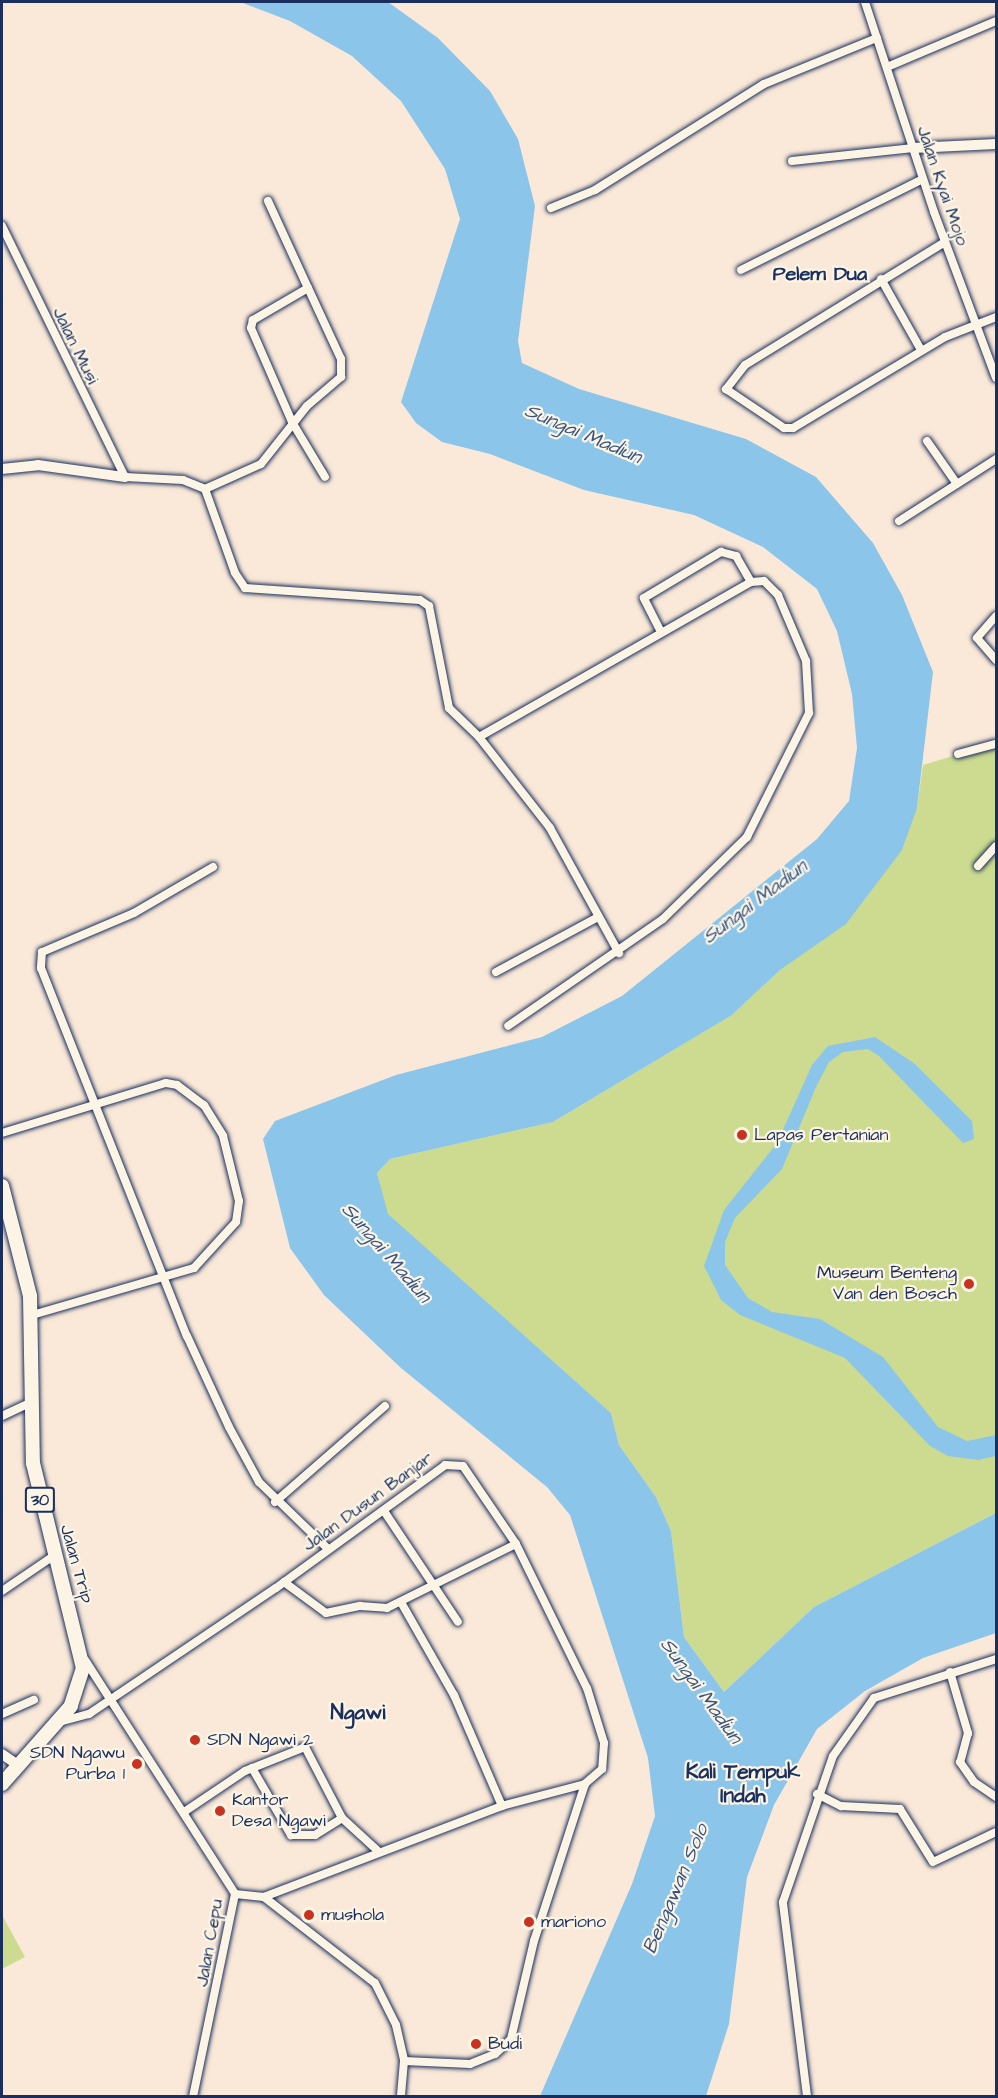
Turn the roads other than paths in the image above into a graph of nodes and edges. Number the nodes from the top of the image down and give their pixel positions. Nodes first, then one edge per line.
1 (866, 2) edge
2 (996, 21) edge
3 (877, 38) junction
4 (887, 67) junction
5 (996, 144) edge
6 (914, 148) junction
7 (792, 161) dead end
8 (923, 179) junction
9 (268, 201) dead end
10 (551, 208) dead end
11 (2, 226) edge
12 (945, 242) junction
13 (741, 270) dead end
14 (881, 279) junction
15 (308, 288) junction
16 (996, 317) edge
17 (975, 321) junction
18 (921, 350) junction
19 (996, 378) edge
20 (292, 422) junction
21 (927, 441) dead end
22 (996, 459) edge
23 (2, 470) edge
24 (125, 477) junction
25 (325, 477) dead end
26 (957, 484) junction
27 (205, 489) junction
28 (899, 521) dead end
29 (751, 582) junction
30 (996, 616) edge
31 (661, 632) junction
32 (996, 660) edge
33 (479, 737) junction
34 (996, 744) edge
35 (958, 754) dead end
36 (996, 846) edge
37 (978, 866) dead end
38 (213, 867) dead end
39 (598, 917) junction
40 (619, 953) junction
41 (496, 972) dead end
42 (507, 1026) dead end
43 (99, 1107) junction
44 (2, 1133) edge
45 (2, 1186) edge
46 (163, 1278) junction
47 (32, 1315) junction
48 (28, 1404) junction
49 (385, 1406) dead end
50 (2, 1416) edge
51 (275, 1502) junction
52 (384, 1511) junction
53 (516, 1544) junction
54 (327, 1548) junction
55 (52, 1557) junction
56 (284, 1582) junction
57 (437, 1583) junction
58 (2, 1591) edge
59 (402, 1604) junction
60 (458, 1622) dead end
61 (82, 1657) junction
62 (996, 1659) edge
63 (950, 1672) junction
64 (111, 1698) junction
65 (34, 1700) dead end
66 (2, 1714) edge
67 (59, 1722) junction
68 (2, 1754) edge
69 (18, 1765) junction
70 (252, 1768) junction
71 (2, 1784) edge
72 (585, 1784) junction
73 (817, 1794) junction
74 (996, 1797) edge
75 (502, 1806) junction
76 (184, 1812) junction
77 (342, 1818) junction
78 (996, 1832) edge
79 (378, 1851) junction
80 (235, 1894) junction
81 (264, 1897) junction
82 (404, 2061) junction
83 (193, 2097) edge
84 (401, 2097) edge
85 (807, 2097) edge

1 - 3 street, Jalan Kyai Mojo
2 - 4 street
3 - 4 street, Jalan Kyai Mojo
3 - 10 street
4 - 6 street, Jalan Kyai Mojo
5 - 6 main road
6 - 7 street
6 - 8 street, Jalan Kyai Mojo
8 - 12 street, Jalan Kyai Mojo
8 - 13 street
9 - 15 street
11 - 24 street, Jalan Musi
12 - 14 street
12 - 17 street, Jalan Kyai Mojo
14 - 18 street
14 - 18 street
15 - 20 street
15 - 20 street
16 - 17 street
17 - 18 street
17 - 19 street, Jalan Kyai Mojo
20 - 25 street
20 - 27 street
21 - 26 street
22 - 26 street
23 - 24 main road
24 - 27 street
26 - 28 street
27 - 33 street
29 - 31 street
29 - 31 street
29 - 40 street
30 - 32 street
31 - 33 street
33 - 39 street
34 - 35 street
36 - 37 street
38 - 43 street
39 - 40 street
39 - 41 street
40 - 42 street
43 - 44 street
43 - 46 street
43 - 46 street
45 - 47 highway, Jalan Trip / 30
46 - 47 street
46 - 51 street
47 - 48 highway, Jalan Trip / 30
48 - 50 street
48 - 55 highway, Jalan Trip / 30
49 - 51 street
51 - 54 street
52 - 53 street, Jalan Dusun Banjar
52 - 54 street, Jalan Dusun Banjar
52 - 57 street
53 - 57 street
53 - 72 street, Jalan Dusun Banjar
54 - 56 street, Jalan Dusun Banjar
55 - 58 street
55 - 61 highway, Jalan Trip / 30
56 - 59 street
56 - 64 street, Jalan Dusun Banjar
57 - 59 street
57 - 60 street
59 - 75 street
61 - 64 street, Jalan Cepu
61 - 67 highway, Jalan Trip / 30
62 - 63 street
63 - 73 street
63 - 74 street
64 - 67 street, Jalan Dusun Banjar
64 - 76 street, Jalan Cepu
65 - 66 street
67 - 69 highway, Jalan Trip / 30
68 - 69 main road
69 - 71 highway, Jalan Trip / 30
70 - 76 street
70 - 77 street
70 - 77 street
72 - 75 street
72 - 82 street, Jalan Dusun Banjar
73 - 78 street
73 - 85 street
75 - 79 street
76 - 80 street, Jalan Cepu
77 - 79 street
79 - 81 street
80 - 81 street
80 - 83 street, Jalan Cepu
81 - 82 street
82 - 84 street

